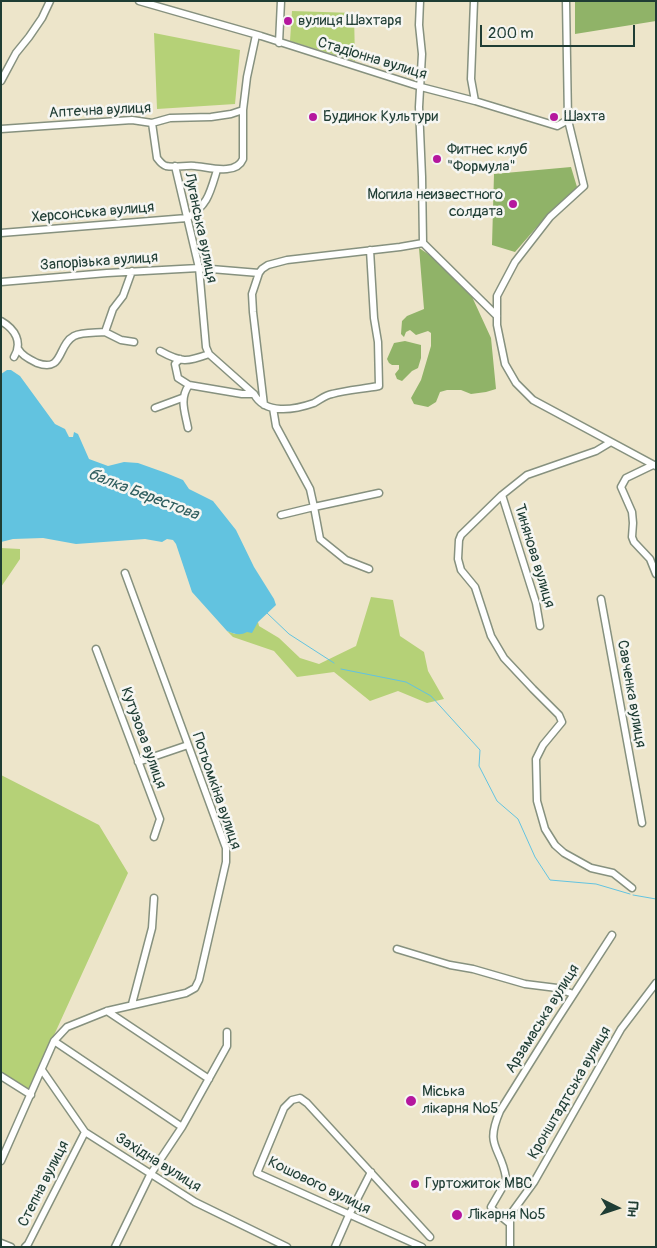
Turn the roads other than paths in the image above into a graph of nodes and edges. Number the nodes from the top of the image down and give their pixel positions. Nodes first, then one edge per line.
1 (50, 1) edge
2 (140, 1) edge
3 (281, 1) edge
4 (420, 1) edge
5 (474, 1) edge
6 (566, 1) edge
7 (256, 35) junction
8 (279, 43) junction
9 (1, 81) edge
10 (421, 87) junction
11 (475, 101) junction
12 (243, 110) junction
13 (568, 120) junction
14 (152, 123) junction
15 (1, 130) edge
16 (175, 166) junction
17 (217, 170) junction
18 (187, 218) junction
19 (1, 233) edge
20 (422, 242) junction
21 (370, 250) junction
22 (199, 268) junction
23 (132, 271) junction
24 (259, 273) junction
25 (1, 282) edge
26 (497, 316) junction
27 (1, 321) edge
28 (105, 332) junction
29 (134, 342) dead end
30 (18, 350) junction
31 (160, 350) dead end
32 (209, 354) junction
33 (14, 357) dead end
34 (180, 360) junction
35 (189, 385) junction
36 (254, 394) junction
37 (182, 398) junction
38 (264, 405) junction
39 (155, 408) dead end
40 (273, 408) junction
41 (188, 428) dead end
42 (611, 442) junction
43 (654, 466) edge
44 (379, 493) dead end
45 (502, 494) junction
46 (314, 507) junction
47 (281, 515) dead end
48 (369, 569) dead end
49 (125, 573) dead end
50 (656, 574) edge
51 (601, 599) dead end
52 (540, 626) dead end
53 (96, 648) dead end
54 (188, 745) junction
55 (138, 762) junction
56 (642, 823) dead end
57 (154, 837) dead end
58 (632, 888) dead end
59 (154, 898) dead end
60 (612, 935) dead end
61 (398, 949) dead end
62 (656, 983) edge
63 (573, 994) junction
64 (132, 1004) junction
65 (107, 1011) junction
66 (227, 1032) dead end
67 (54, 1041) junction
68 (42, 1070) junction
69 (1, 1076) edge
70 (209, 1079) junction
71 (31, 1095) junction
72 (182, 1127) junction
73 (84, 1132) junction
74 (1, 1161) edge
75 (371, 1172) junction
76 (150, 1175) junction
77 (349, 1215) junction
78 (509, 1223) junction
79 (430, 1237) dead end
80 (1, 1243) edge
81 (11, 1247) edge
82 (25, 1247) edge
83 (115, 1247) edge
84 (286, 1247) edge
85 (335, 1247) edge
86 (422, 1247) edge
87 (510, 1247) edge

1 - 9 street
2 - 7 street, Стадіонна вулиця
3 - 8 street
4 - 10 street
5 - 11 street
6 - 13 street
7 - 8 street, Стадіонна вулиця
7 - 12 street
8 - 10 street, Стадіонна вулиця
10 - 11 street, Стадіонна вулиця
10 - 20 street
11 - 13 street, Стадіонна вулиця
12 - 14 street, Аптечна вулиця
12 - 17 street
13 - 26 street
14 - 15 street, Аптечна вулиця
14 - 16 street
16 - 17 street
16 - 18 street, Луганська вулиця
17 - 18 street
18 - 19 street, Херсонська вулиця
18 - 22 street, Луганська вулиця
20 - 21 street
20 - 26 street
21 - 24 street
21 - 40 street
22 - 23 street, Запорізька вулиця
22 - 24 street, Запорізька вулиця
22 - 32 street, Луганська вулиця
23 - 25 street, Запорізька вулиця
23 - 28 street
24 - 38 street
26 - 42 street
27 - 30 street
28 - 29 street
28 - 30 street
30 - 33 street
31 - 34 street
32 - 34 street
32 - 36 street
34 - 35 street
35 - 36 street
35 - 37 street
36 - 38 street
37 - 39 street
37 - 41 street
38 - 40 street
40 - 46 street
42 - 43 street
42 - 45 street
43 - 50 street
44 - 46 street
45 - 52 street, Тинянова вулиця
45 - 58 street
46 - 47 street
46 - 48 street
49 - 54 street, Потьомкіна вулиця
51 - 56 street, Савченка вулиця
53 - 55 street, Кутузова вулиця
54 - 55 street
54 - 64 street, Потьомкіна вулиця
55 - 57 street, Кутузова вулиця
59 - 64 street
60 - 63 street, Арзамаська вулиця
61 - 63 street
62 - 78 street, Кронштадтська вулиця
63 - 78 street, Арзамаська вулиця
64 - 65 street, Потьомкіна вулиця
65 - 67 street, Потьомкіна вулиця
65 - 70 street
66 - 70 street
67 - 68 street, Потьомкіна вулиця
67 - 72 street
68 - 71 street, Потьомкіна вулиця
68 - 73 street, Західна вулиця
69 - 71 street
70 - 72 street
71 - 74 street, Потьомкіна вулиця
72 - 76 street
73 - 76 street, Західна вулиця
73 - 82 street, Степна вулиця
75 - 77 street
75 - 77 street, Кошового вулиця
75 - 79 street
76 - 83 street
76 - 84 street, Західна вулиця
77 - 85 street
77 - 86 street, Кошового вулиця
78 - 87 street, Кронштадтська вулиця
80 - 81 street

